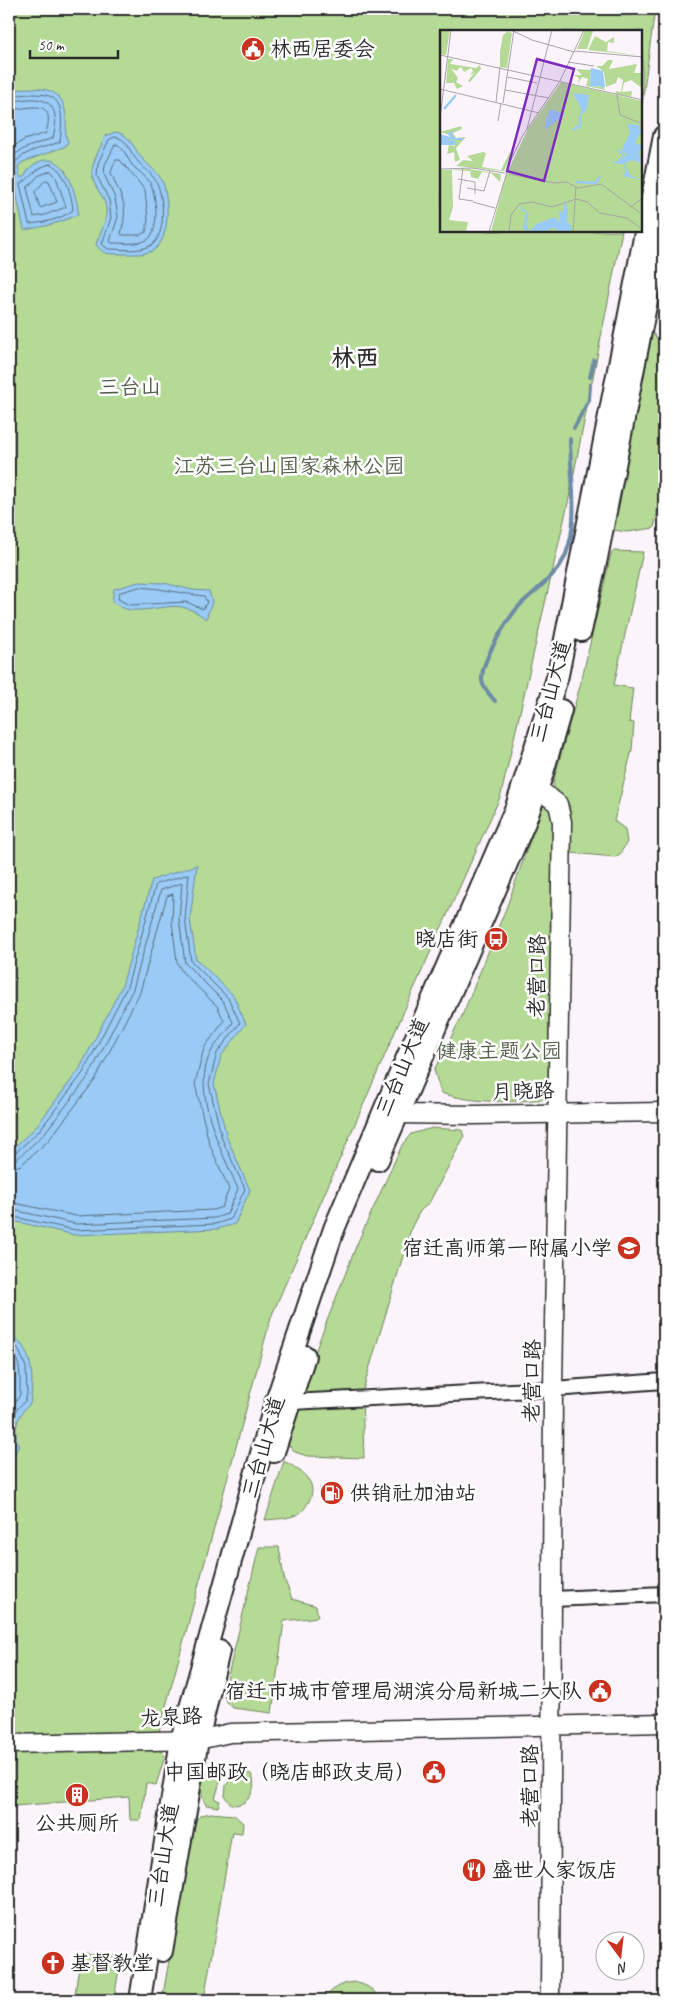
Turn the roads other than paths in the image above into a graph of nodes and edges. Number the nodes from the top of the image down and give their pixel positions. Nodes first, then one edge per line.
1 (664, 136) edge
2 (664, 213) edge
3 (530, 786) junction
4 (391, 1111) junction
5 (664, 1112) edge
6 (558, 1113) junction
7 (664, 1381) edge
8 (554, 1389) junction
9 (282, 1405) junction
10 (664, 1594) edge
11 (553, 1599) junction
12 (664, 1723) edge
13 (552, 1726) junction
14 (189, 1740) junction
15 (9, 1744) edge
16 (140, 2000) edge
17 (153, 2000) edge
18 (550, 2000) edge

1 - 3 main road, 三台山大道
2 - 3 main road, 三台山大道
3 - 4 main road, 三台山大道
3 - 6 street, 老营口路
4 - 6 street, 月晓路
4 - 9 main road, 三台山大道
5 - 6 street, 月晓路
6 - 8 street, 老营口路
7 - 8 street
8 - 9 street
8 - 11 street, 老营口路
9 - 14 main road, 三台山大道
10 - 11 street
11 - 13 street, 老营口路
12 - 13 street, 龙泉路
13 - 14 street, 龙泉路
13 - 18 street, 老营口路
14 - 15 street, 龙泉路
14 - 16 main road, 三台山大道
14 - 17 main road, 三台山大道

